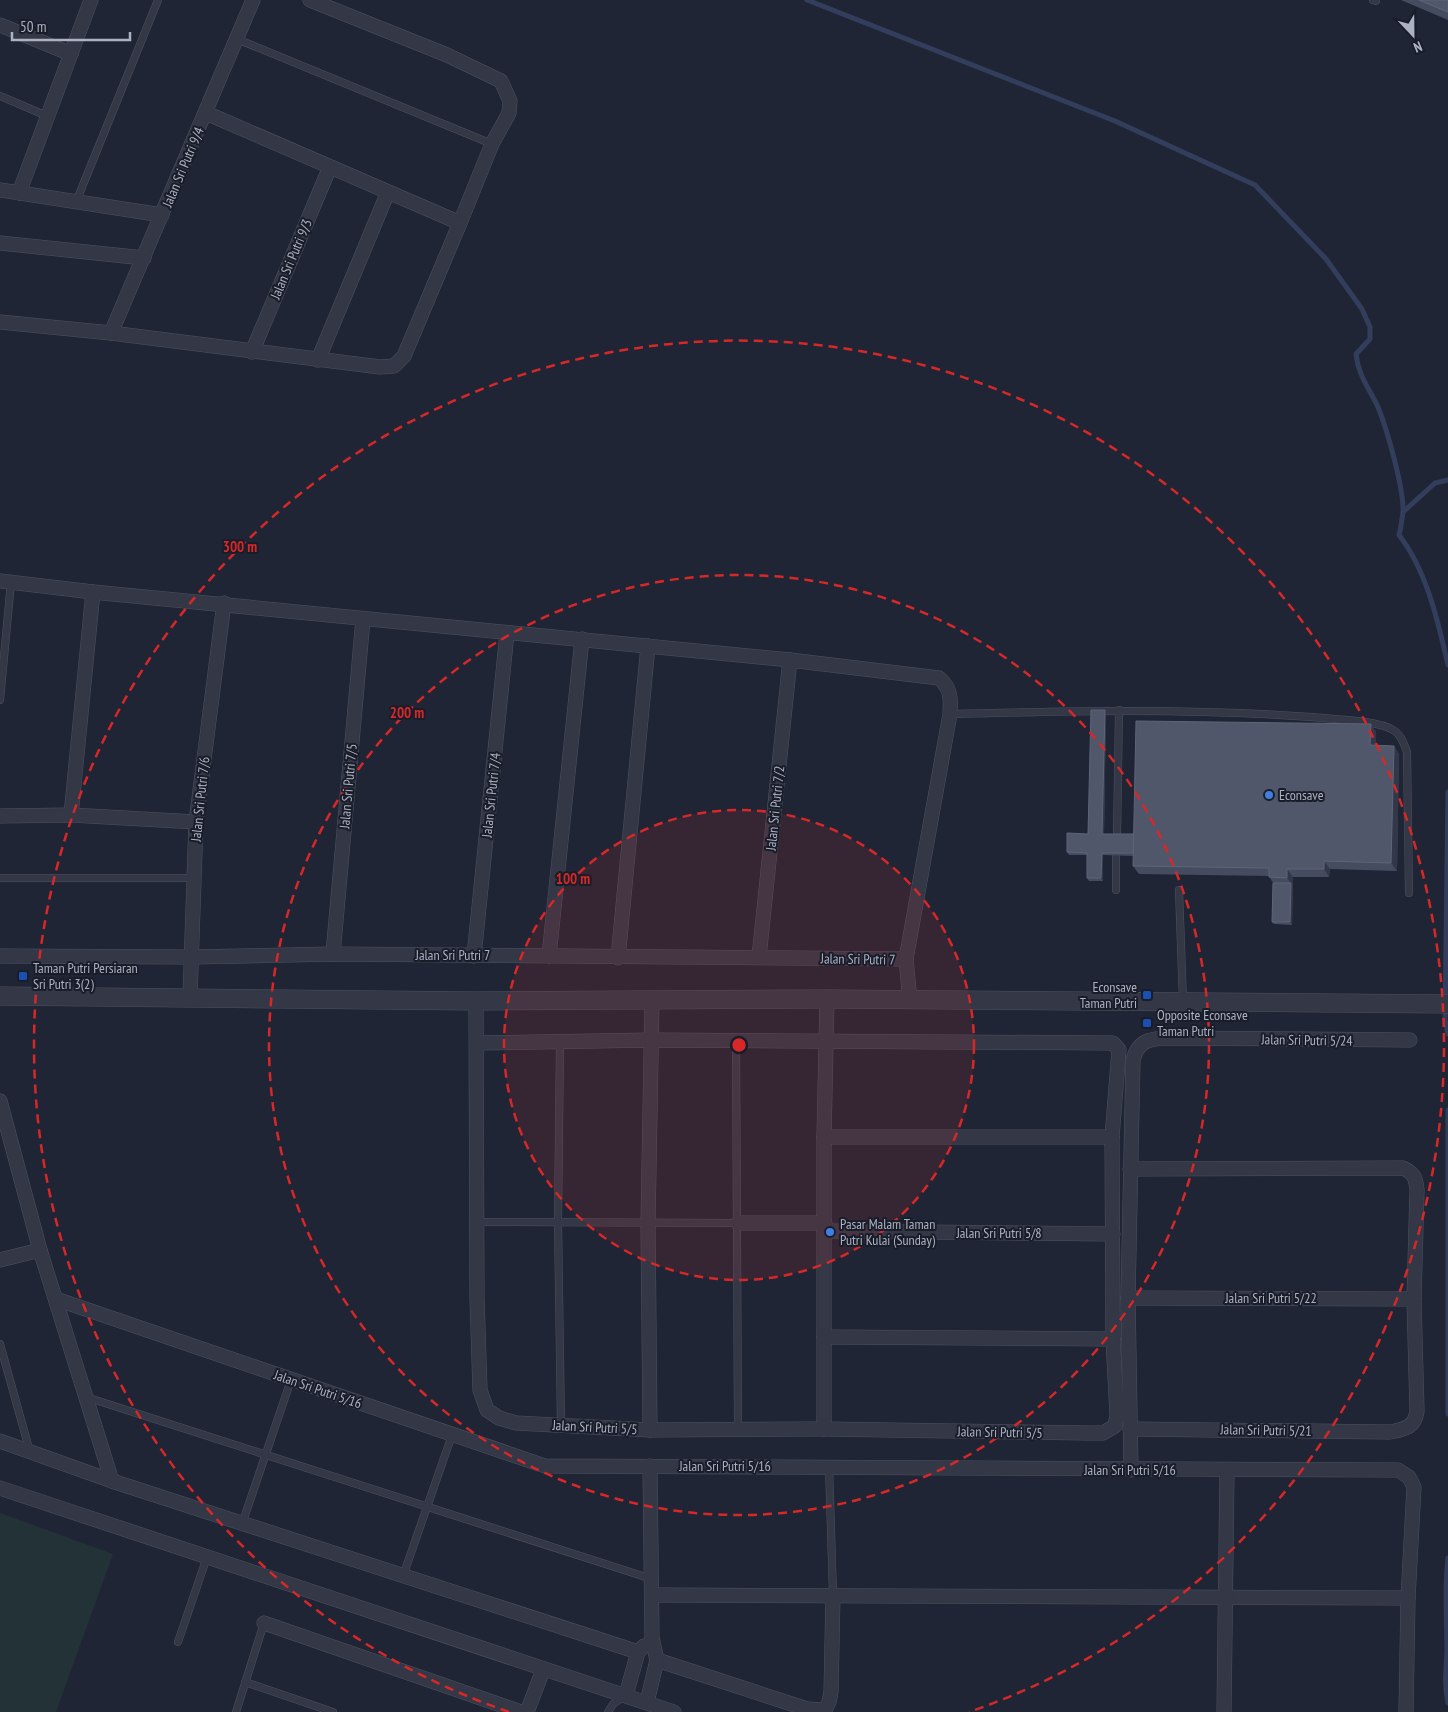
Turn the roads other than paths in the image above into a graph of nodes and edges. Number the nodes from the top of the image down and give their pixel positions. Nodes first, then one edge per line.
1 (91, 0) edge
2 (158, 0) edge
3 (253, 0) edge
4 (310, 0) edge
5 (0, 25) edge
6 (237, 40) junction
7 (71, 54) junction
8 (0, 96) edge
9 (206, 113) junction
10 (47, 116) junction
11 (492, 144) junction
12 (330, 166) junction
13 (0, 190) edge
14 (388, 192) junction
15 (19, 193) junction
16 (76, 202) junction
17 (162, 215) junction
18 (460, 223) junction
19 (0, 243) edge
20 (144, 258) junction
21 (0, 322) edge
22 (111, 333) junction
23 (252, 352) junction
24 (318, 360) junction
25 (5, 581) edge
26 (93, 592) junction
27 (224, 603) junction
28 (362, 619) junction
29 (507, 634) junction
30 (582, 639) junction
31 (648, 646) junction
32 (790, 660) junction
33 (0, 700) edge
34 (1118, 710) junction
35 (950, 714) junction
36 (71, 815) junction
37 (0, 816) edge
38 (196, 822) junction
39 (1117, 837) edge
40 (1116, 856) edge
41 (0, 878) edge
42 (194, 878) junction
43 (1116, 890) dead end
44 (1178, 890) dead end
45 (1409, 893) dead end
46 (333, 954) junction
47 (0, 956) edge
48 (474, 956) junction
49 (549, 956) junction
50 (191, 957) junction
51 (759, 957) junction
52 (618, 958) junction
53 (906, 959) junction
54 (0, 996) edge
55 (190, 996) junction
56 (827, 999) junction
57 (652, 1000) junction
58 (476, 1001) junction
59 (910, 1001) junction
60 (1183, 1002) junction
61 (1448, 1004) edge
62 (652, 1040) junction
63 (736, 1040) junction
64 (827, 1040) junction
65 (1410, 1040) dead end
66 (560, 1042) junction
67 (476, 1043) junction
68 (0, 1101) edge
69 (824, 1137) junction
70 (1112, 1137) junction
71 (1130, 1169) junction
72 (478, 1222) junction
73 (558, 1222) junction
74 (648, 1223) junction
75 (738, 1223) junction
76 (825, 1227) junction
77 (1113, 1234) junction
78 (40, 1250) junction
79 (0, 1260) edge
80 (1128, 1298) junction
81 (56, 1299) junction
82 (1414, 1299) junction
83 (824, 1337) junction
84 (1112, 1339) junction
85 (0, 1344) edge
86 (291, 1380) junction
87 (85, 1397) junction
88 (561, 1426) junction
89 (824, 1429) junction
90 (1130, 1429) junction
91 (650, 1430) junction
92 (738, 1430) junction
93 (452, 1435) junction
94 (0, 1441) edge
95 (30, 1452) junction
96 (265, 1455) junction
97 (650, 1466) junction
98 (829, 1466) junction
99 (1131, 1470) junction
100 (1227, 1470) junction
101 (112, 1481) junction
102 (0, 1488) edge
103 (428, 1506) junction
104 (242, 1524) junction
105 (207, 1557) junction
106 (402, 1577) junction
107 (653, 1579) junction
108 (653, 1595) junction
109 (833, 1595) junction
110 (1224, 1597) junction
111 (1408, 1598) junction
112 (264, 1623) joint
113 (652, 1638) junction
114 (178, 1642) dead end
115 (638, 1652) junction
116 (657, 1660) junction
117 (543, 1670) junction
118 (245, 1682) junction
119 (626, 1695) junction
120 (646, 1702) junction
121 (236, 1712) edge
122 (332, 1712) edge
123 (521, 1712) edge
124 (527, 1712) edge
125 (608, 1712) edge
126 (674, 1712) edge
127 (1224, 1712) edge
128 (1406, 1712) edge

1 - 7 street
2 - 16 lane
3 - 6 street, Jalan Sri Putri 9/4
4 - 11 street
5 - 7 street
6 - 9 street, Jalan Sri Putri 9/4
6 - 11 lane
7 - 10 street
8 - 10 lane
9 - 12 street
9 - 17 street, Jalan Sri Putri 9/4
10 - 15 street
11 - 18 street
12 - 14 street
12 - 23 street, Jalan Sri Putri 9/3
13 - 15 street
14 - 18 street
14 - 24 street
15 - 16 street
16 - 17 street
17 - 20 street, Jalan Sri Putri 9/4
18 - 24 street
19 - 20 street
20 - 22 street, Jalan Sri Putri 9/4
21 - 22 street
22 - 23 street
23 - 24 street
25 - 26 street
25 - 33 lane
26 - 27 street
26 - 36 street
27 - 28 street
27 - 38 street, Jalan Sri Putri 7/6
28 - 29 street
28 - 46 street, Jalan Sri Putri 7/5
29 - 30 street
29 - 48 street, Jalan Sri Putri 7/4
30 - 31 street
30 - 49 street
31 - 32 street
31 - 52 street
32 - 35 street
32 - 51 street, Jalan Sri Putri 7/2
34 - 35 lane
34 - 39 lane
34 - 45 lane
35 - 53 street
36 - 37 street
36 - 38 street
38 - 42 street, Jalan Sri Putri 7/6
40 - 43 lane
41 - 42 lane
42 - 50 street, Jalan Sri Putri 7/6
44 - 60 lane
46 - 48 street, Jalan Sri Putri 7
46 - 50 street, Jalan Sri Putri 7
47 - 50 street, Jalan Sri Putri 7
48 - 49 street, Jalan Sri Putri 7
49 - 52 street, Jalan Sri Putri 7
50 - 55 street, Jalan Sri Putri 7/6
51 - 52 street, Jalan Sri Putri 7
51 - 53 street, Jalan Sri Putri 7
53 - 59 street
54 - 55 street
55 - 58 street
56 - 57 street
56 - 59 street
56 - 64 street
57 - 58 street
57 - 62 street
58 - 67 street, Jalan Sri Putri 5/5
59 - 60 street
60 - 61 street
62 - 63 street
62 - 66 street
62 - 74 street
63 - 64 street
63 - 75 lane
64 - 69 street
64 - 70 street
65 - 71 street, Jalan Sri Putri 5/24
66 - 67 street
66 - 73 lane
67 - 72 street, Jalan Sri Putri 5/5
68 - 78 street
69 - 70 street
69 - 76 street
70 - 77 street
71 - 80 street
71 - 82 street
72 - 73 lane
72 - 88 street, Jalan Sri Putri 5/5
73 - 74 lane
73 - 88 lane
74 - 75 lane
74 - 91 street
75 - 76 street, Jalan Sri Putri 5/8
75 - 92 lane
76 - 77 street, Jalan Sri Putri 5/8
76 - 83 street
77 - 84 street
78 - 79 street
78 - 81 street
80 - 82 street, Jalan Sri Putri 5/22
80 - 90 street
81 - 86 street, Jalan Sri Putri 5/16
81 - 87 street
82 - 90 street, Jalan Sri Putri 5/21
83 - 84 street
83 - 89 street
84 - 89 street, Jalan Sri Putri 5/5
85 - 95 lane
86 - 93 street, Jalan Sri Putri 5/16
86 - 96 lane
87 - 96 lane
87 - 101 street
88 - 91 street, Jalan Sri Putri 5/5
89 - 92 street, Jalan Sri Putri 5/5
90 - 99 street
91 - 92 street, Jalan Sri Putri 5/5
93 - 97 street, Jalan Sri Putri 5/16
93 - 103 lane
94 - 95 street
95 - 101 street
96 - 103 lane
96 - 104 lane
97 - 98 street, Jalan Sri Putri 5/16
97 - 107 street
98 - 99 street, Jalan Sri Putri 5/16
98 - 109 lane
99 - 100 street, Jalan Sri Putri 5/16
100 - 110 street
100 - 111 street, Jalan Sri Putri 5/16
101 - 104 street
102 - 105 street
103 - 106 lane
103 - 107 lane
104 - 106 street
105 - 114 lane
105 - 117 street
106 - 115 street
107 - 108 street
108 - 109 street
108 - 113 street
109 - 110 street
109 - 116 street
110 - 111 street
110 - 127 street
111 - 128 street
112 - 118 lane
112 - 123 street
113 - 115 street
113 - 116 street
115 - 119 street
116 - 120 street
117 - 119 street
117 - 124 street
118 - 121 lane
118 - 122 lane
119 - 120 street
119 - 125 lane
120 - 126 street

